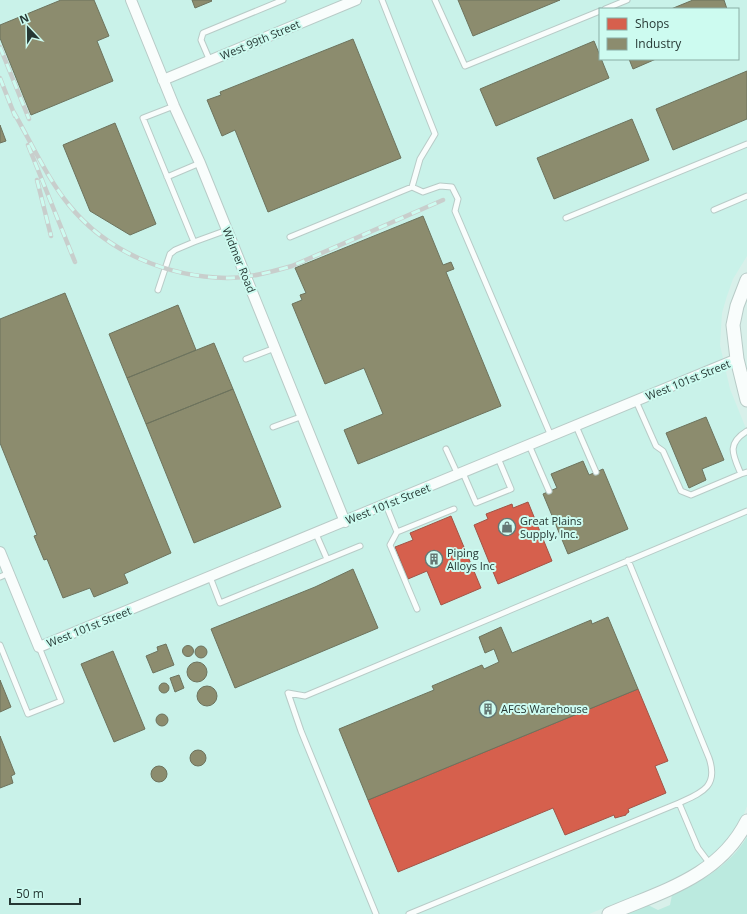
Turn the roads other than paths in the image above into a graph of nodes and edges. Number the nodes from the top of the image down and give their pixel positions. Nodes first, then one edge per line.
1 (131, 0) edge
2 (283, 0) edge
3 (356, 0) edge
4 (382, 0) edge
5 (435, 0) edge
6 (627, 0) edge
7 (340, 3) edge
8 (607, 8) edge
9 (599, 11) edge
10 (210, 61) junction
11 (163, 80) junction
12 (174, 106) junction
13 (747, 144) edge
14 (200, 163) junction
15 (167, 176) junction
16 (412, 187) junction
17 (747, 196) edge
18 (714, 210) dead end
19 (566, 218) dead end
20 (227, 230) junction
21 (290, 237) dead end
22 (194, 242) junction
23 (747, 280) edge
24 (158, 290) dead end
25 (275, 348) junction
26 (246, 359) dead end
27 (737, 359) junction
28 (747, 400) edge
29 (636, 401) junction
30 (303, 416) junction
31 (576, 426) junction
32 (273, 427) dead end
33 (747, 431) edge
34 (552, 436) junction
35 (529, 445) junction
36 (446, 449) dead end
37 (498, 458) junction
38 (596, 472) dead end
39 (747, 472) edge
40 (461, 474) junction
41 (741, 474) junction
42 (549, 491) dead end
43 (386, 505) junction
44 (454, 509) dead end
45 (747, 511) edge
46 (345, 522) junction
47 (397, 532) junction
48 (316, 534) junction
49 (360, 546) dead end
50 (0, 552) edge
51 (327, 559) junction
52 (628, 560) junction
53 (4, 575) edge
54 (210, 577) junction
55 (417, 609) dead end
56 (0, 645) edge
57 (39, 648) junction
58 (679, 803) junction
59 (747, 821) edge
60 (711, 866) junction
61 (376, 914) edge
62 (409, 914) edge
63 (609, 914) edge

1 - 11 street, Widmer Road
2 - 10 lane
3 - 7 street, West 99th Street
4 - 16 lane
5 - 9 lane
6 - 8 lane
7 - 10 street, West 99th Street
10 - 11 street, West 99th Street
11 - 12 street, Widmer Road
12 - 14 street, Widmer Road
12 - 15 lane
13 - 19 lane
14 - 15 lane
14 - 20 street, Widmer Road
15 - 22 lane
16 - 21 lane
16 - 34 lane
17 - 18 lane
20 - 22 lane
20 - 25 street, Widmer Road
22 - 24 lane
23 - 27 street
25 - 26 lane
25 - 30 street, Widmer Road
27 - 28 street
27 - 29 street, West 101st Street
29 - 31 street, West 101st Street
29 - 41 lane
30 - 32 lane
30 - 46 street, Widmer Road
31 - 34 street, West 101st Street
31 - 38 lane
33 - 41 lane
34 - 35 street, West 101st Street
35 - 37 street, West 101st Street
35 - 42 lane
36 - 40 lane
37 - 40 street, West 101st Street
37 - 40 lane
39 - 41 lane
40 - 43 street, West 101st Street
43 - 46 street, West 101st Street
43 - 47 lane
44 - 47 lane
45 - 52 lane
46 - 48 street, West 101st Street
47 - 55 lane
48 - 51 lane
48 - 54 street, West 101st Street
49 - 51 lane
50 - 53 street
51 - 54 lane
52 - 58 lane
52 - 61 lane
53 - 57 street
54 - 57 street, West 101st Street
56 - 57 lane
58 - 60 lane
58 - 62 lane
59 - 60 street
60 - 63 street

